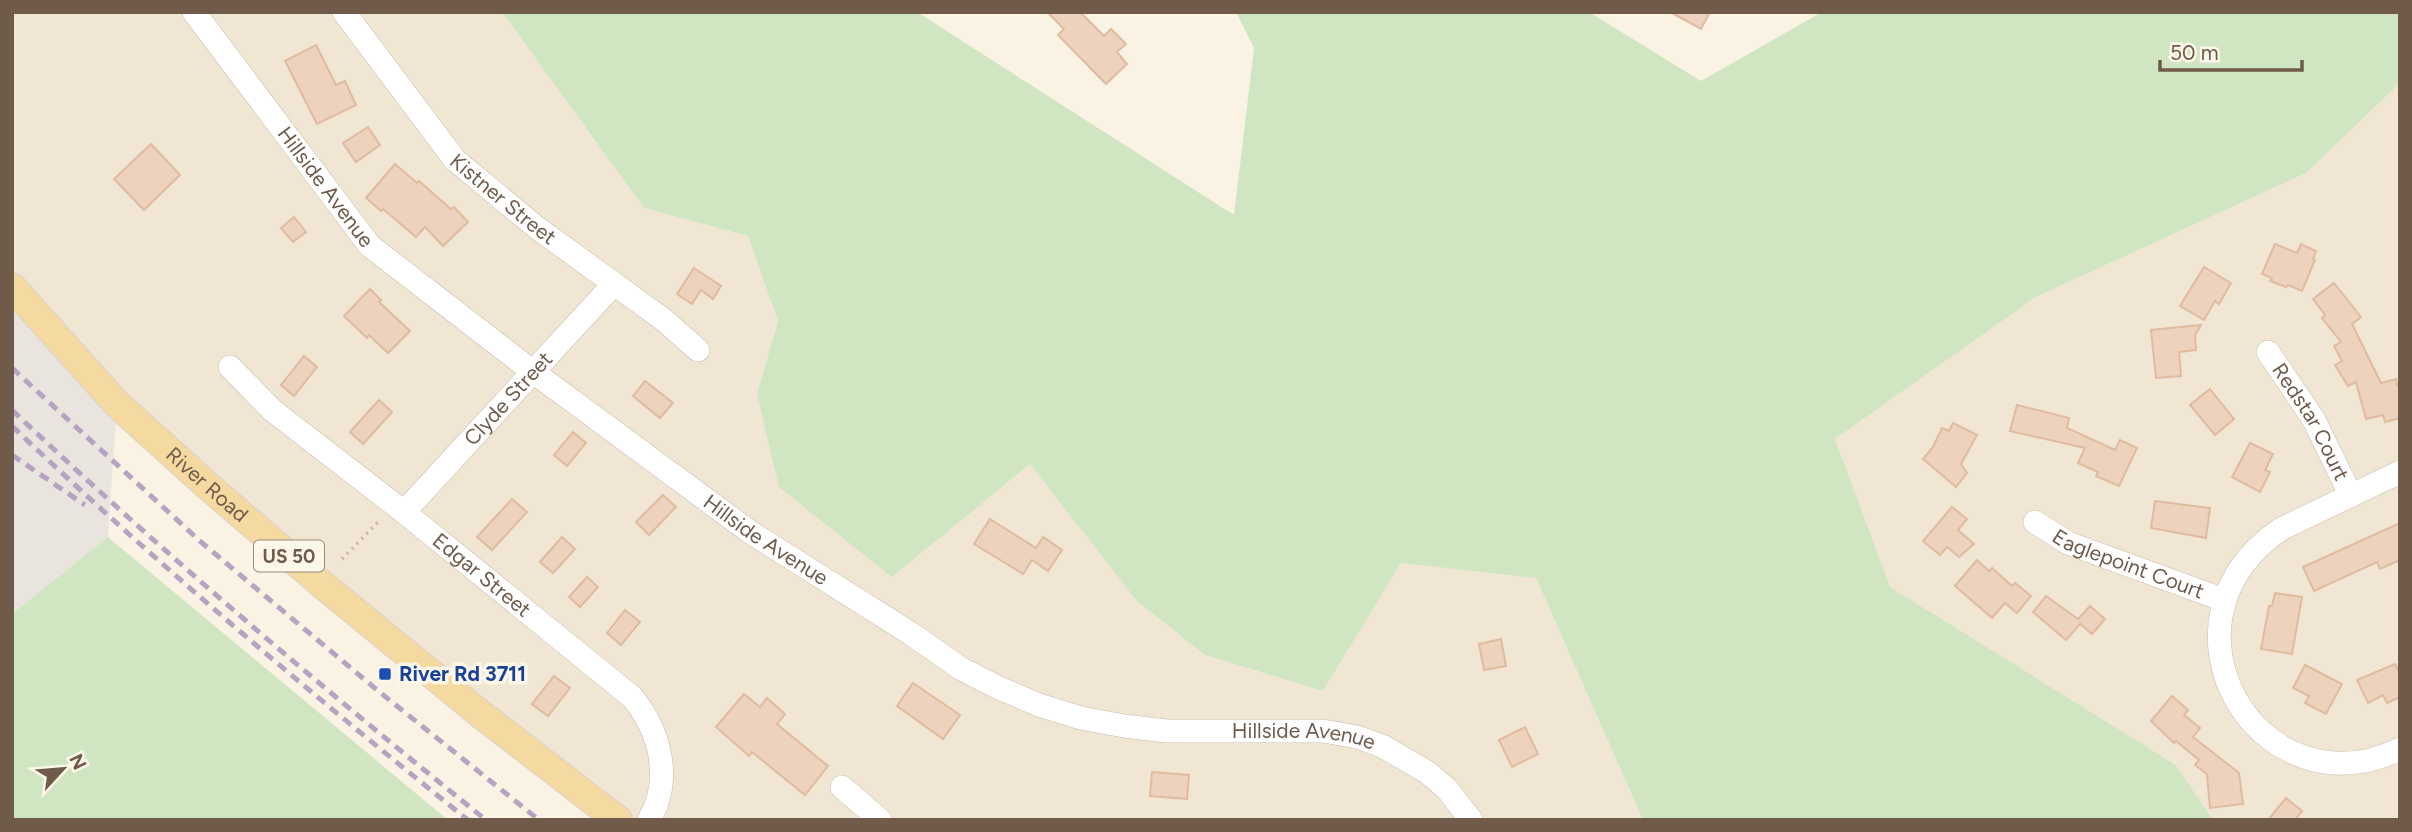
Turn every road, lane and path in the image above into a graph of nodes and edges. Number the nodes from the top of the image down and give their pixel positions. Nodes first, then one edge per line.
1 (194, 12) edge
2 (344, 12) edge
3 (612, 285) junction
4 (12, 287) edge
5 (698, 350) dead end
6 (2268, 352) dead end
7 (230, 367) dead end
8 (532, 371) junction
9 (2400, 472) edge
10 (2351, 496) junction
11 (404, 512) junction
12 (2035, 522) dead end
13 (342, 559) dead end
14 (2224, 600) junction
15 (2400, 749) edge
16 (842, 787) dead end
17 (618, 820) edge
18 (649, 820) edge
19 (880, 820) edge
20 (1471, 820) edge

1 - 8 street, Hillside Avenue
2 - 3 street, Kistner Street
3 - 5 street, Kistner Street
3 - 8 street, Clyde Street
4 - 17 main road, River Road / US 50
6 - 10 street, Redstar Court
7 - 11 street, Edgar Street
8 - 11 street, Clyde Street
8 - 20 street, Hillside Avenue
9 - 10 street
10 - 14 street
11 - 13 path
11 - 18 street, Edgar Street
12 - 14 street, Eaglepoint Court
14 - 15 street
16 - 19 street

